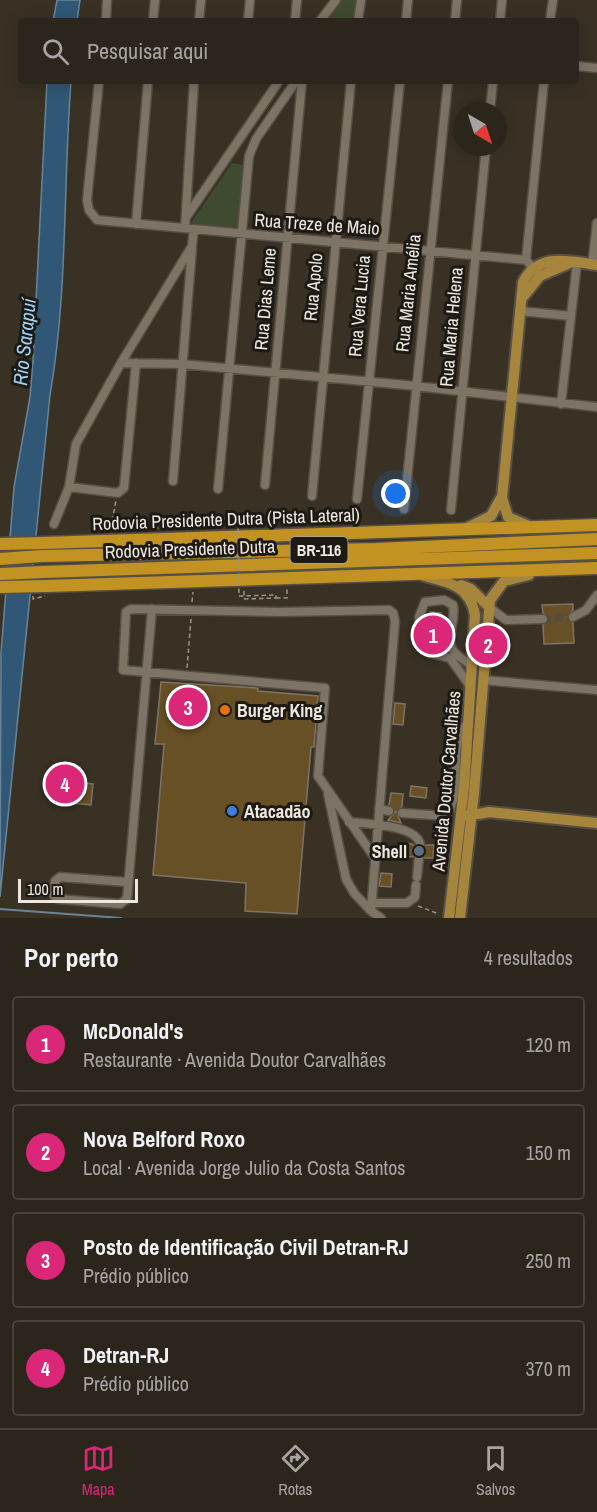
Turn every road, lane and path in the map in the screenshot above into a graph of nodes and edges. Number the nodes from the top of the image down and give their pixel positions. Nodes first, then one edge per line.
1 (108, 0) edge
2 (155, 0) edge
3 (201, 0) edge
4 (250, 0) edge
5 (297, 0) edge
6 (336, 0) edge
7 (361, 0) edge
8 (408, 0) edge
9 (457, 0) edge
10 (502, 0) edge
11 (553, 0) edge
12 (106, 18) edge
13 (153, 18) edge
14 (199, 18) edge
15 (248, 18) edge
16 (295, 18) edge
17 (322, 18) edge
18 (358, 18) edge
19 (406, 18) edge
20 (455, 18) edge
21 (500, 18) edge
22 (550, 18) edge
23 (579, 66) edge
24 (597, 68) edge
25 (99, 84) edge
26 (148, 84) edge
27 (194, 84) edge
28 (277, 84) edge
29 (294, 84) edge
30 (302, 84) edge
31 (351, 84) edge
32 (400, 84) edge
33 (448, 84) edge
34 (493, 84) edge
35 (544, 84) edge
36 (491, 102) edge
37 (485, 156) edge
38 (187, 216) junction
39 (597, 223) edge
40 (136, 224) junction
41 (190, 228) junction
42 (241, 235) junction
43 (287, 238) junction
44 (334, 241) junction
45 (192, 246) junction
46 (381, 246) junction
47 (428, 251) junction
48 (474, 254) junction
49 (574, 263) junction
50 (529, 264) junction
51 (594, 265) edge
52 (520, 306) junction
53 (571, 316) junction
54 (121, 363) junction
55 (136, 363) junction
56 (182, 364) junction
57 (229, 368) junction
58 (275, 374) junction
59 (322, 378) junction
60 (369, 381) junction
61 (416, 386) junction
62 (461, 391) junction
63 (510, 396) junction
64 (561, 404) junction
65 (597, 407) edge
66 (173, 481) dead end
67 (265, 485) dead end
68 (69, 487) junction
69 (218, 489) dead end
70 (118, 493) junction
71 (312, 496) dead end
72 (502, 498) junction
73 (357, 499) dead end
74 (404, 508) dead end
75 (451, 510) dead end
76 (191, 519) junction
77 (54, 524) dead end
78 (249, 524) dead end
79 (597, 525) edge
80 (536, 527) junction
81 (464, 529) junction
82 (111, 530) junction
83 (91, 531) dead end
84 (597, 539) edge
85 (0, 544) edge
86 (597, 553) edge
87 (0, 559) edge
88 (597, 568) edge
89 (556, 570) junction
90 (0, 574) edge
91 (418, 575) junction
92 (458, 585) junction
93 (0, 587) edge
94 (287, 588) dead end
95 (234, 590) dead end
96 (193, 591) dead end
97 (46, 592) junction
98 (597, 595) edge
99 (276, 598) junction
100 (33, 599) dead end
101 (489, 608) junction
102 (152, 609) junction
103 (192, 610) junction
104 (573, 617) tunnel mouth
105 (543, 620) tunnel mouth
106 (472, 666) junction
107 (147, 671) junction
108 (187, 675) junction
109 (483, 680) junction
110 (471, 687) junction
111 (597, 690) edge
112 (468, 722) junction
113 (327, 790) junction
114 (474, 796) junction
115 (379, 809) junction
116 (389, 811) dead end
117 (489, 812) junction
118 (402, 813) dead end
119 (445, 816) junction
120 (466, 816) junction
121 (350, 822) junction
122 (597, 823) edge
123 (378, 825) junction
124 (420, 844) dead end
125 (419, 857) dead end
126 (375, 858) junction
127 (127, 882) junction
128 (410, 901) junction
129 (371, 907) junction
130 (446, 917) edge
131 (381, 918) edge
132 (460, 918) edge

1 - 12 street
2 - 13 street
3 - 14 street
4 - 15 street
5 - 16 street
6 - 17 street
7 - 18 street
8 - 19 street
9 - 20 street
10 - 21 street
11 - 22 street
23 - 24 street
25 - 40 street, Rua Treze de Maio
26 - 40 street
27 - 38 street
28 - 38 street
29 - 42 street
30 - 43 street, Rua Dias Leme
31 - 44 street, Rua Apolo
32 - 46 street, Rua Vera Lucia
33 - 47 street, Rua Maria Amélia
34 - 36 street
35 - 50 street
37 - 48 street, Rua Maria Helena
38 - 41 street
39 - 51 street
40 - 41 street, Rua Treze de Maio
41 - 42 street, Rua Treze de Maio
41 - 45 street
42 - 43 street, Rua Treze de Maio
42 - 57 street
43 - 44 street, Rua Treze de Maio
43 - 58 street, Rua Dias Leme
44 - 46 street, Rua Treze de Maio
44 - 59 street, Rua Apolo
45 - 54 street
45 - 56 street
46 - 47 street, Rua Treze de Maio
46 - 60 street, Rua Vera Lucia
47 - 48 street, Rua Treze de Maio
47 - 61 street, Rua Maria Amélia
48 - 50 street, Rua Treze de Maio
48 - 62 street, Rua Maria Helena
49 - 50 main road, Rua Treze de Maio
49 - 51 main road, Rua Treze de Maio
49 - 52 main road
49 - 53 street
50 - 52 main road
52 - 53 street
52 - 63 main road
53 - 64 street
54 - 55 street
54 - 68 street
55 - 56 street
55 - 70 street
56 - 57 street
56 - 66 street
57 - 58 street
57 - 69 street
58 - 59 street
58 - 67 street, Rua Dias Leme
59 - 60 street
59 - 71 street, Rua Apolo
60 - 61 street
60 - 73 street, Rua Vera Lucia
61 - 62 street
61 - 74 street, Rua Maria Amélia
62 - 63 street
62 - 75 street, Rua Maria Helena
63 - 64 street
63 - 72 main road
64 - 65 street
68 - 70 street
68 - 77 street
70 - 82 path
72 - 80 main road
72 - 81 main road
76 - 78 path
76 - 82 path
76 - 99 path, bridge
79 - 80 highway, Rodovia Presidente Dutra (Pista Lateral) / BR-116
80 - 81 highway, Rodovia Presidente Dutra (Pista Lateral) / BR-116
81 - 85 highway, Rodovia Presidente Dutra (Pista Lateral) / BR-116, bridge
82 - 83 path
84 - 87 highway, Rodovia Presidente Dutra / BR-116, bridge
86 - 90 highway, Rodovia Presidente Dutra / BR-116, bridge
88 - 89 highway, BR-116
89 - 91 highway, BR-116
89 - 101 main road
91 - 92 main road
91 - 97 highway, BR-116
92 - 101 main road
92 - 106 main road, Avenida Doutor Carvalhães
93 - 97 highway, BR-116, bridge
94 - 99 path
95 - 99 path, bridge
96 - 103 path
97 - 100 path
98 - 104 street
101 - 105 street
101 - 109 main road
102 - 103 street
102 - 107 street
102 - 107 street
103 - 108 path
103 - 115 street
106 - 110 main road, Avenida Doutor Carvalhães
106 - 110 street
107 - 108 street
107 - 127 street
108 - 113 street
109 - 111 street
109 - 114 main road
110 - 112 main road, Avenida Doutor Carvalhães
112 - 119 street
112 - 120 main road, Avenida Doutor Carvalhães
113 - 121 street
113 - 129 street
114 - 117 main road
114 - 120 main road
115 - 116 street
115 - 123 street
117 - 120 main road
117 - 122 main road
118 - 119 street
119 - 120 street
120 - 130 main road, Avenida Doutor Carvalhães
120 - 132 main road
121 - 123 street
121 - 126 street
123 - 124 street
123 - 126 street
125 - 128 street
126 - 129 street
127 - 127 street
128 - 129 street
128 - 130 path
129 - 131 street

